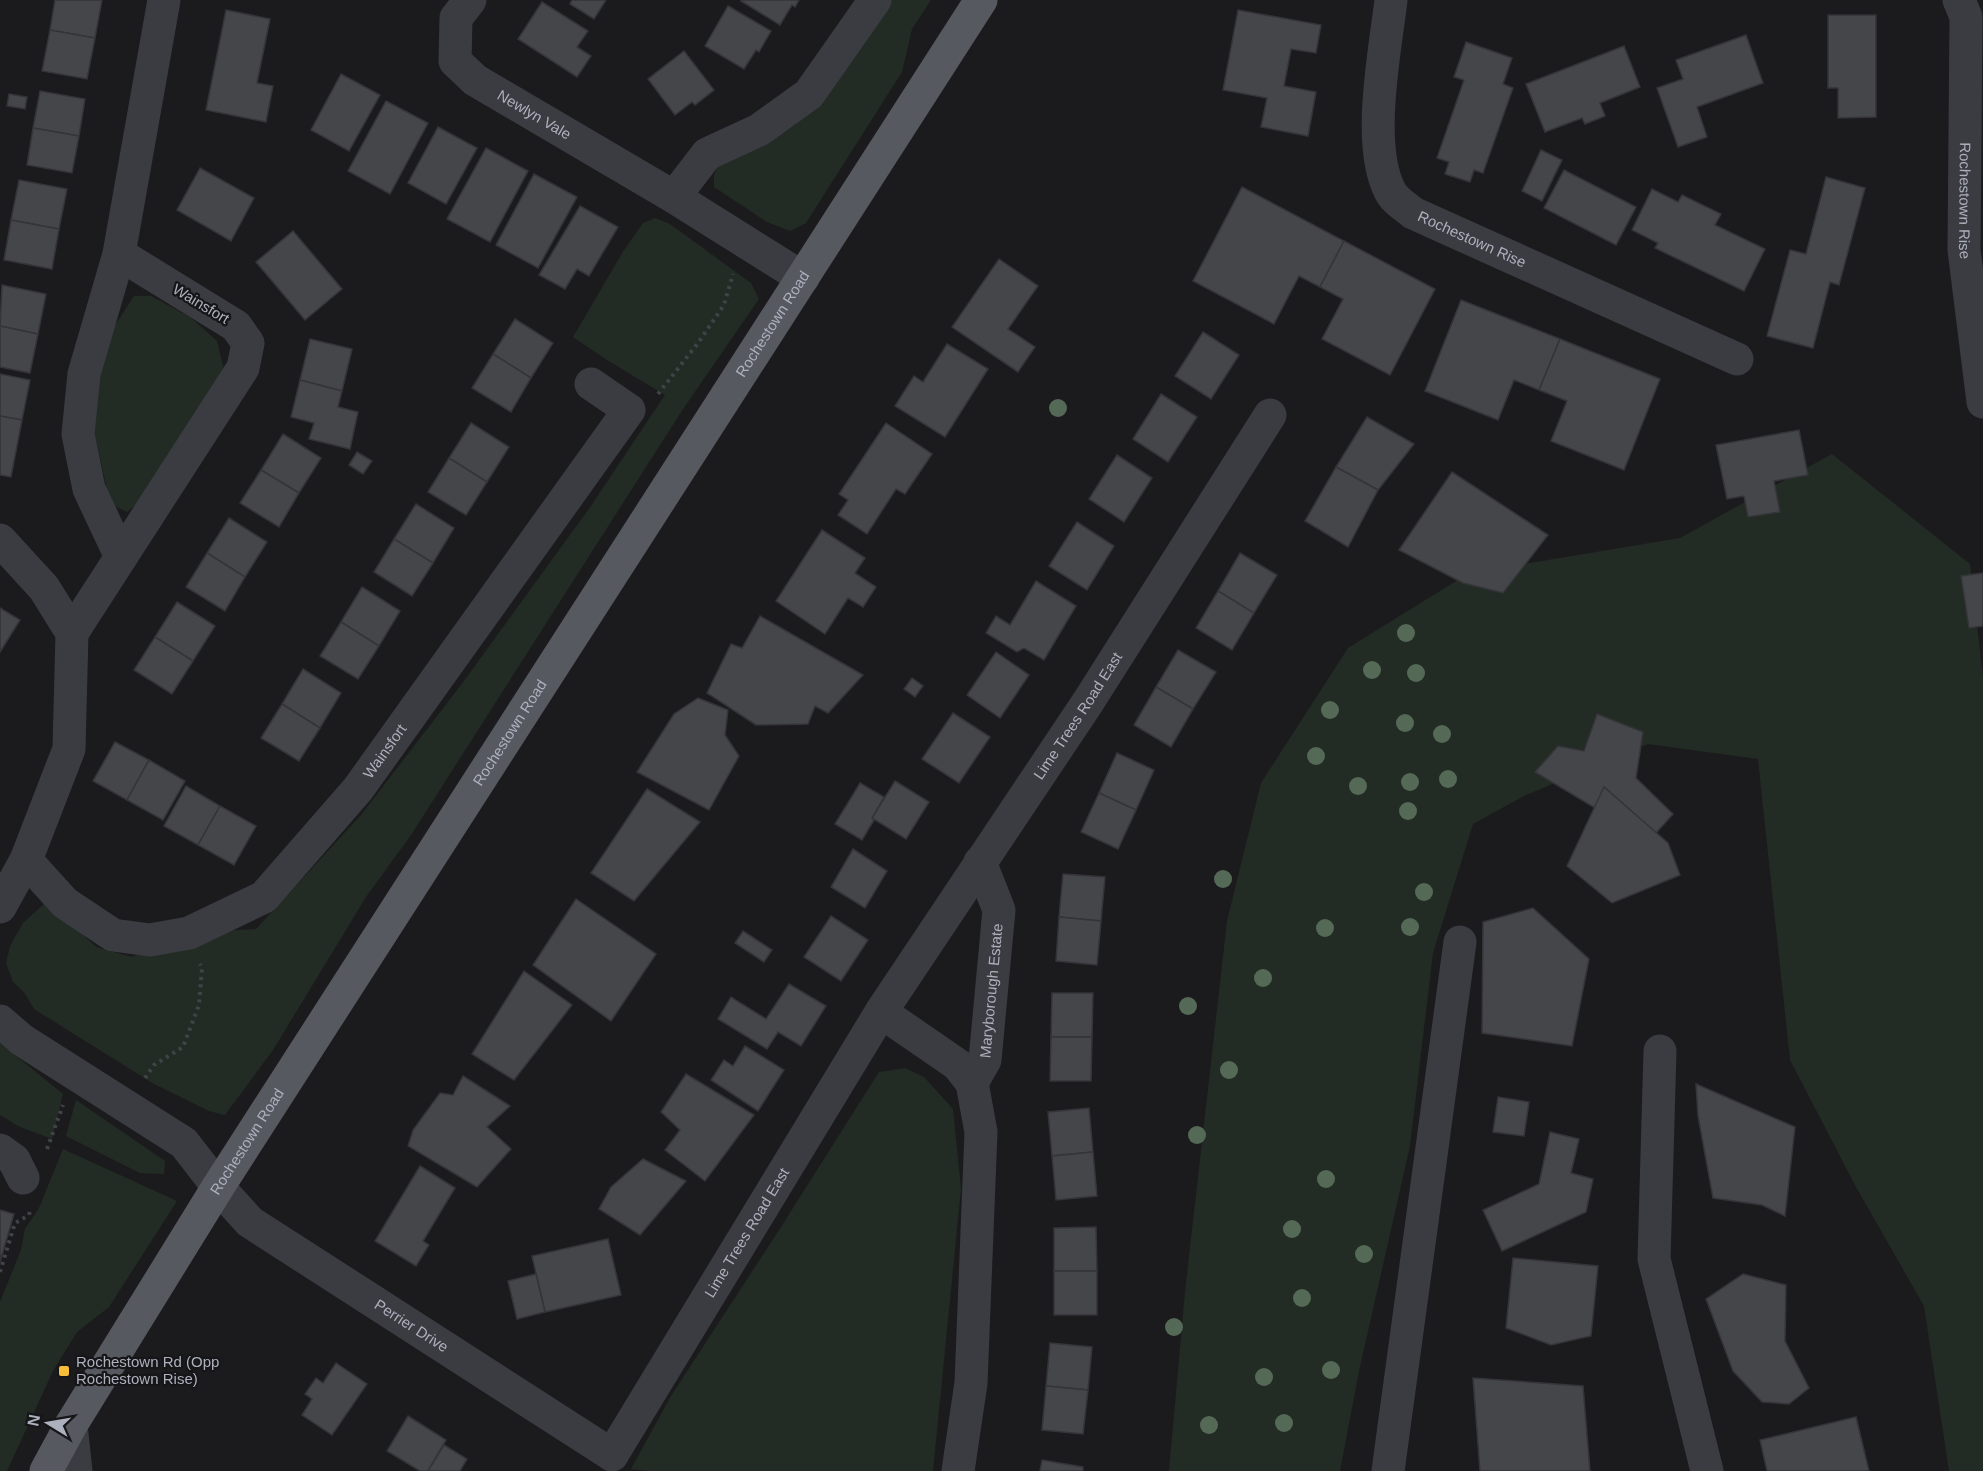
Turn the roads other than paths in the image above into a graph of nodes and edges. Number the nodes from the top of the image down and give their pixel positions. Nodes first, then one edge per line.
1 (164, 0) edge
2 (470, 0) edge
3 (875, 0) edge
4 (981, 0) edge
5 (1391, 0) edge
6 (1959, 0) edge
7 (674, 197) junction
8 (118, 254) junction
9 (803, 278) junction
10 (1737, 359) dead end
11 (1980, 367) edge
12 (591, 384) dead end
13 (1983, 402) edge
14 (1270, 415) dead end
15 (0, 540) edge
16 (121, 557) junction
17 (72, 633) junction
18 (26, 860) junction
19 (980, 862) junction
20 (0, 907) edge
21 (1460, 942) dead end
22 (881, 1012) junction
23 (0, 1021) edge
24 (1660, 1051) dead end
25 (972, 1083) junction
26 (0, 1150) edge
27 (23, 1178) dead end
28 (218, 1187) junction
29 (71, 1425) junction
30 (612, 1463) edge
31 (46, 1471) edge
32 (76, 1471) edge
33 (958, 1471) edge
34 (1388, 1471) edge
35 (1707, 1471) edge

1 - 8 street
2 - 7 street, Newlyn Vale
3 - 7 street
4 - 9 main road, Rochestown Road
5 - 10 street, Rochestown Rise
6 - 11 street, Rochestown Rise
7 - 9 street, Newlyn Vale
8 - 16 street
8 - 16 street, Wainsfort
9 - 28 main road, Rochestown Road
11 - 13 street, Rochestown Rise
12 - 18 street, Wainsfort
14 - 19 street, Lime Trees Road East
15 - 17 street
16 - 17 street, Wainsfort
17 - 18 street
18 - 20 street
19 - 22 street, Lime Trees Road East
19 - 25 street, Maryborough Estate
21 - 34 street
22 - 25 street
22 - 30 street, Lime Trees Road East
23 - 28 street, Perrier Drive
24 - 35 street
25 - 33 street
26 - 27 street
28 - 29 main road, Rochestown Road
28 - 30 street, Perrier Drive
29 - 31 main road, Rochestown Road
29 - 32 street

